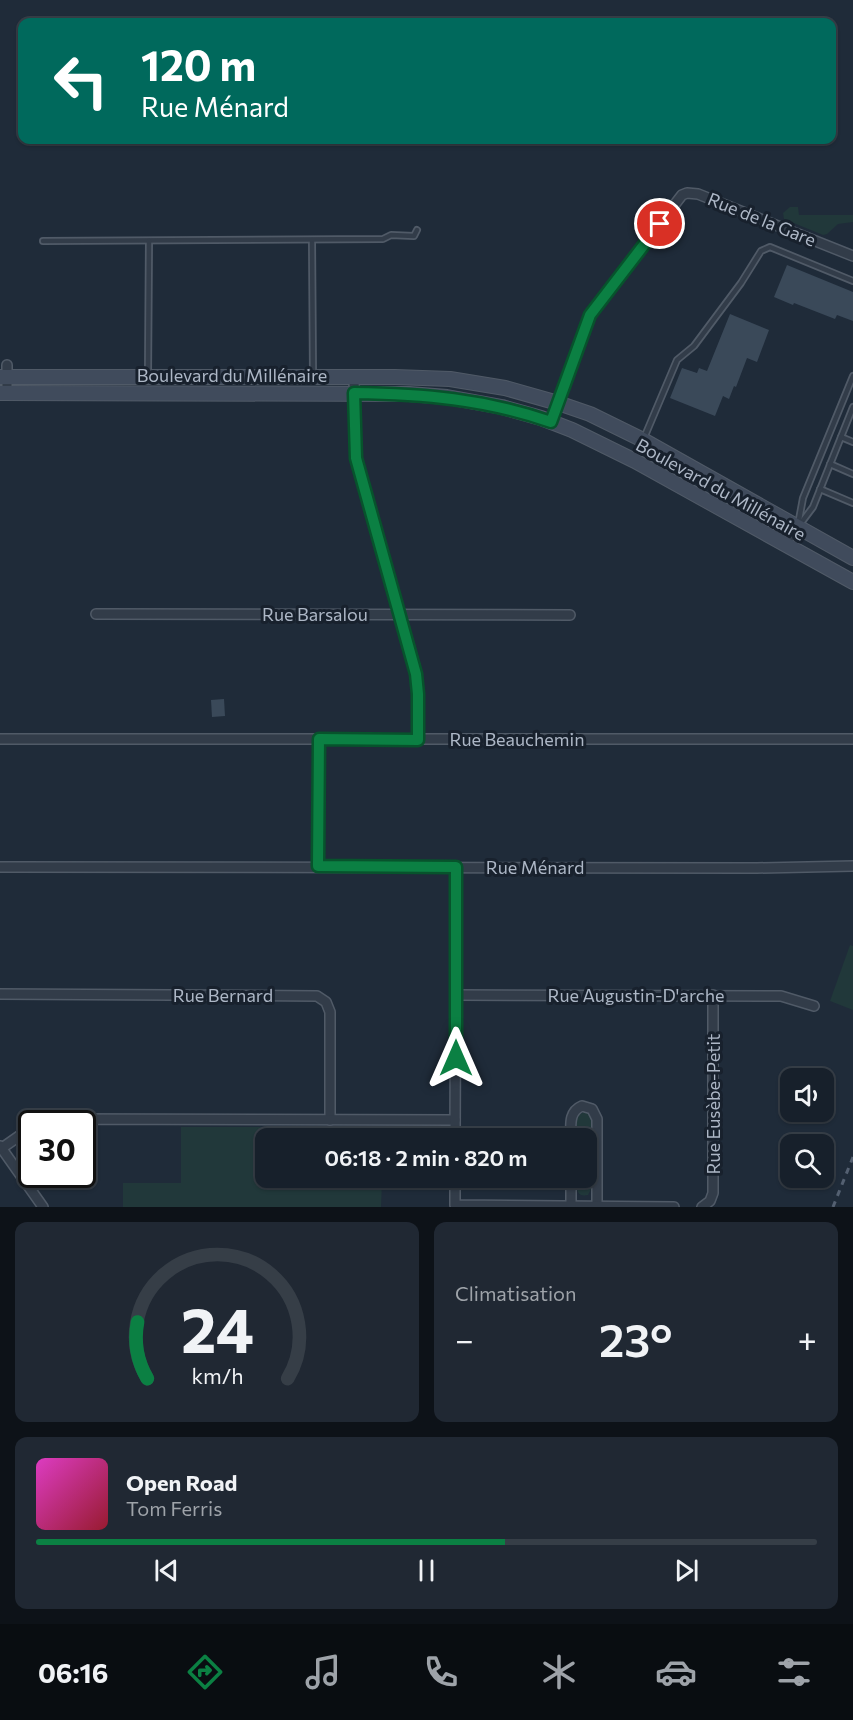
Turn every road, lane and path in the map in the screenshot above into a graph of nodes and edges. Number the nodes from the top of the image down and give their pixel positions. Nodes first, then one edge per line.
1 (417, 230) dead end
2 (312, 240) junction
3 (43, 241) dead end
4 (149, 241) junction
5 (853, 256) edge
6 (853, 281) edge
7 (4, 373) edge
8 (354, 376) junction
9 (853, 376) edge
10 (148, 377) junction
11 (313, 377) junction
12 (3, 393) edge
13 (354, 393) junction
14 (558, 403) junction
15 (853, 409) edge
16 (551, 422) junction
17 (841, 437) junction
18 (643, 440) junction
19 (853, 442) edge
20 (830, 464) junction
21 (853, 474) edge
22 (820, 489) junction
23 (853, 503) edge
24 (798, 527) junction
25 (787, 546) junction
26 (853, 558) edge
27 (853, 582) edge
28 (96, 614) dead end
29 (401, 614) junction
30 (570, 615) dead end
31 (0, 739) edge
32 (319, 739) junction
33 (853, 739) edge
34 (418, 740) junction
35 (318, 866) junction
36 (853, 866) edge
37 (0, 867) edge
38 (456, 867) junction
39 (0, 994) edge
40 (456, 995) junction
41 (713, 995) junction
42 (814, 1006) dead end
43 (96, 1119) edge
44 (330, 1120) junction
45 (455, 1120) junction
46 (455, 1128) edge
47 (571, 1128) edge
48 (597, 1128) edge
49 (18, 1136) edge
50 (1, 1147) edge
51 (455, 1188) edge
52 (571, 1188) edge
53 (597, 1188) edge
54 (571, 1205) junction
55 (597, 1205) junction
56 (43, 1207) edge
57 (674, 1207) edge
58 (702, 1207) edge

1 - 2 lane
2 - 4 lane
2 - 11 lane
3 - 4 lane
4 - 10 lane
5 - 14 street, Rue de la Gare
6 - 18 lane
7 - 10 street, Boulevard du Millénaire
7 - 12 street
8 - 11 street, Boulevard du Millénaire
8 - 13 street
8 - 14 street, Boulevard du Millénaire
9 - 24 lane
10 - 11 street, Boulevard du Millénaire
12 - 13 street, Boulevard du Millénaire
13 - 16 street, Boulevard du Millénaire
13 - 29 street
14 - 16 street, Rue de la Gare
14 - 18 street, Boulevard du Millénaire
15 - 17 lane
16 - 25 street, Boulevard du Millénaire
17 - 19 lane
17 - 20 lane
18 - 24 street, Boulevard du Millénaire
20 - 21 lane
20 - 22 lane
22 - 23 lane
22 - 24 lane
24 - 25 lane
24 - 26 street, Boulevard du Millénaire
25 - 27 street, Boulevard du Millénaire
28 - 29 street, Rue Barsalou
29 - 30 street, Rue Barsalou
29 - 34 street
31 - 32 street, Rue Beauchemin
32 - 34 street, Rue Beauchemin
32 - 35 street
33 - 34 street, Rue Beauchemin
35 - 37 street, Rue Ménard
35 - 38 street, Rue Ménard
36 - 38 street, Rue Ménard
38 - 40 street
39 - 44 street, Rue Bernard
40 - 41 street, Rue Augustin-D'arche
40 - 45 street
41 - 42 street, Rue Augustin-D'arche
41 - 58 street, Rue Eusèbe-Petit
43 - 44 street
44 - 45 street
45 - 46 street
47 - 48 street
49 - 50 street
50 - 56 street
51 - 54 street
52 - 54 street
53 - 55 street
54 - 55 street
55 - 57 street

